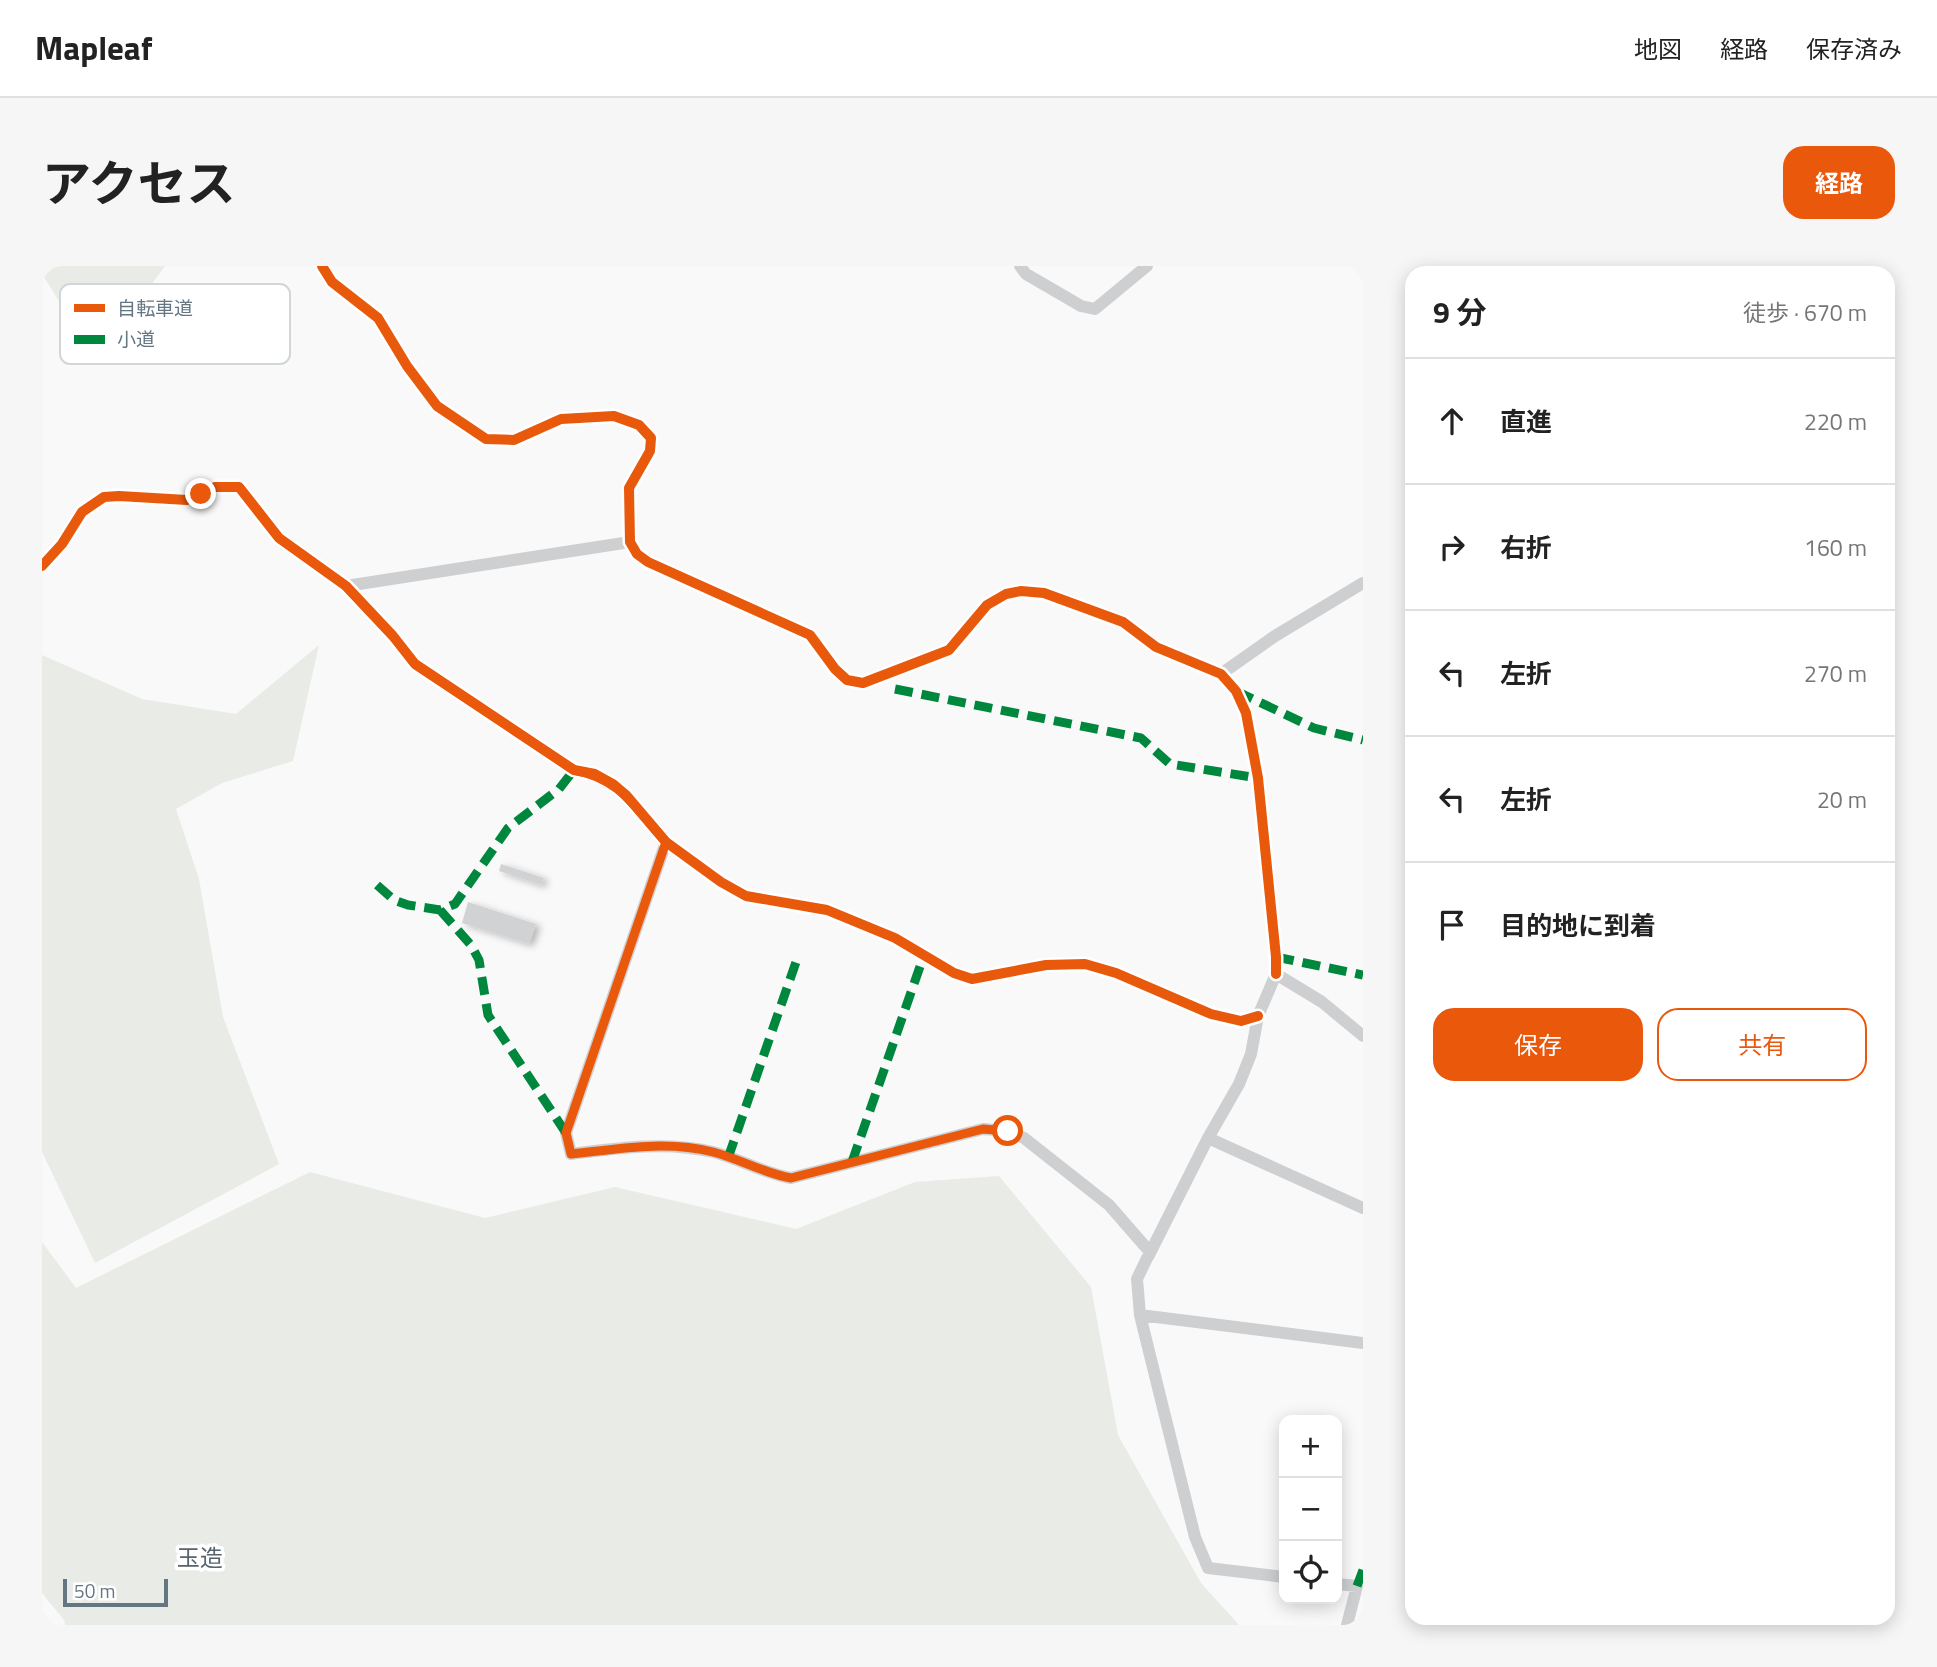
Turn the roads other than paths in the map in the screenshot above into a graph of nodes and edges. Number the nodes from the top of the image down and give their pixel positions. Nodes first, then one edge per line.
1 (322, 266) edge
2 (1020, 266) edge
3 (1147, 266) edge
4 (630, 542) junction
5 (42, 566) edge
6 (1363, 583) edge
7 (346, 586) junction
8 (1221, 674) junction
9 (666, 842) junction
10 (1276, 974) junction
11 (1258, 1016) junction
12 (1363, 1036) edge
13 (1208, 1138) junction
14 (1363, 1208) edge
15 (1137, 1279) junction
16 (1140, 1315) junction
17 (1363, 1343) edge
18 (1279, 1576) edge
19 (1342, 1584) edge
20 (1347, 1625) edge

1 - 4 street
2 - 3 street
4 - 7 street
4 - 8 street
5 - 7 street
6 - 8 street
7 - 9 street
8 - 10 street
9 - 11 street
9 - 15 street
10 - 11 street
10 - 12 street
11 - 13 street
13 - 14 street
13 - 15 street
15 - 16 street
16 - 17 street
16 - 18 street
19 - 20 street

